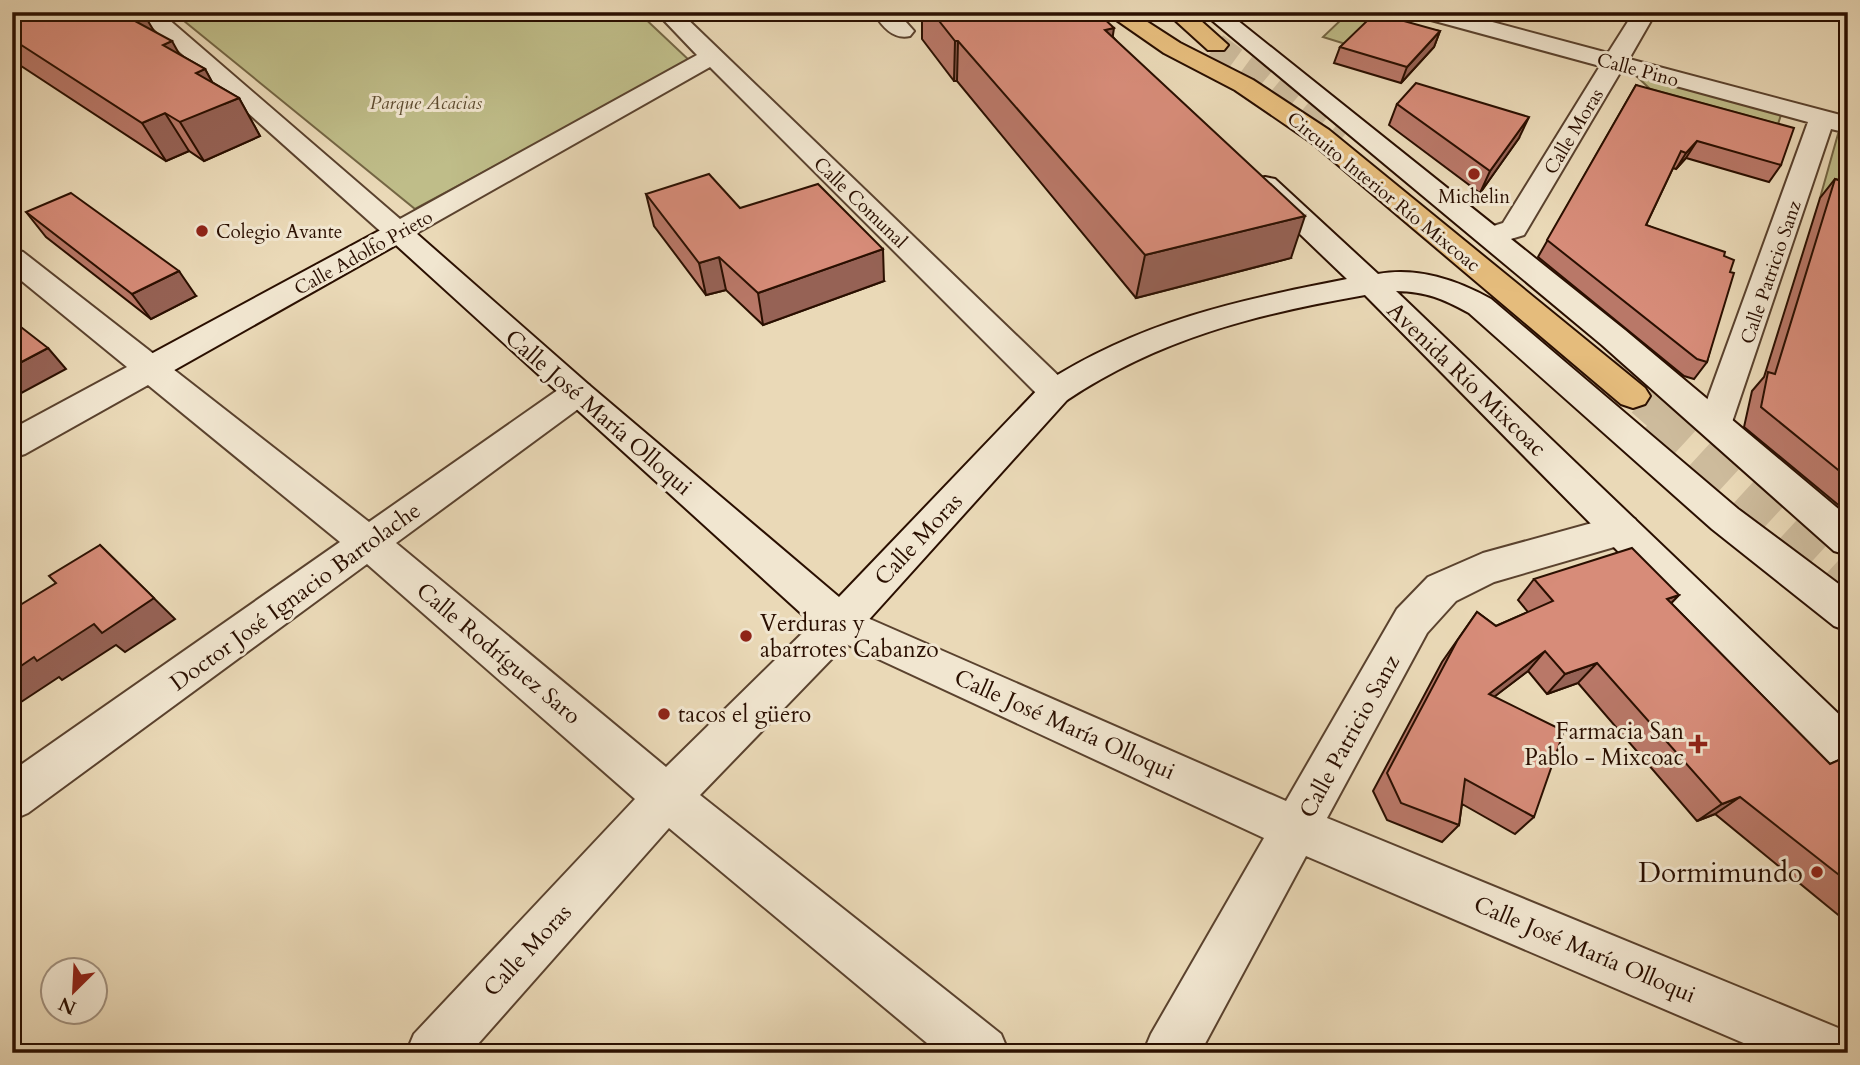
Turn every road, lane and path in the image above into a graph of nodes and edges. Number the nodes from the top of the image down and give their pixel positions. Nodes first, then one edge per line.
1 (146, 12) edge
2 (667, 12) edge
3 (884, 12) edge
4 (1116, 12) edge
5 (1177, 12) edge
6 (1213, 12) edge
7 (1428, 12) edge
8 (1645, 12) edge
9 (902, 31) dead end
10 (1216, 45) tunnel mouth
11 (712, 56) junction
12 (1610, 71) junction
13 (1830, 123) edge
14 (1251, 172) edge
15 (398, 232) junction
16 (1491, 236) junction
17 (12, 258) edge
18 (1372, 285) junction
19 (150, 369) junction
20 (577, 393) junction
21 (1055, 393) junction
22 (1633, 396) tunnel mouth
23 (1716, 425) junction
24 (12, 445) edge
25 (1621, 530) junction
26 (1848, 540) edge
27 (369, 543) junction
28 (1848, 614) edge
29 (840, 623) junction
30 (1848, 753) edge
31 (667, 797) junction
32 (12, 798) edge
33 (1297, 829) junction
34 (433, 1053) edge
35 (982, 1053) edge
36 (1170, 1053) edge
37 (1832, 1053) edge

1 - 15 street, Calle José María Olloqui
2 - 11 street, Calle Comunal
3 - 9 street
4 - 22 highway, Circuito Interior Río Mixcoac
5 - 10 highway
6 - 16 street
7 - 12 street, Calle Pino
8 - 12 street, Calle Moras
11 - 15 street, Calle Adolfo Prieto
11 - 21 street, Calle Comunal
12 - 13 street, Calle Pino
12 - 16 street, Calle Moras
13 - 23 street, Calle Patricio Sanz
14 - 18 street, Avenida Río Mixcoac
15 - 19 street, Calle Adolfo Prieto
15 - 20 street, Calle José María Olloqui
16 - 23 street
17 - 19 street, Calle Rodríguez Saro
18 - 21 street, Calle Moras
18 - 25 street, Avenida Río Mixcoac
18 - 28 street, Calle Moras
19 - 24 street, Calle Adolfo Prieto
19 - 27 street, Calle Rodríguez Saro
20 - 27 street, Doctor José Ignacio Bartolache
20 - 29 street, Calle José María Olloqui
21 - 29 street, Calle Moras
23 - 26 street
25 - 30 street, Avenida Río Mixcoac
25 - 33 street, Calle Patricio Sanz
27 - 31 street, Calle Rodríguez Saro
27 - 32 street, Doctor José Ignacio Bartolache
29 - 31 street, Calle Moras
29 - 33 street, Calle José María Olloqui
31 - 34 street, Calle Moras
31 - 35 street, Calle Rodríguez Saro
33 - 36 street, Calle Patricio Sanz
33 - 37 street, Calle José María Olloqui

